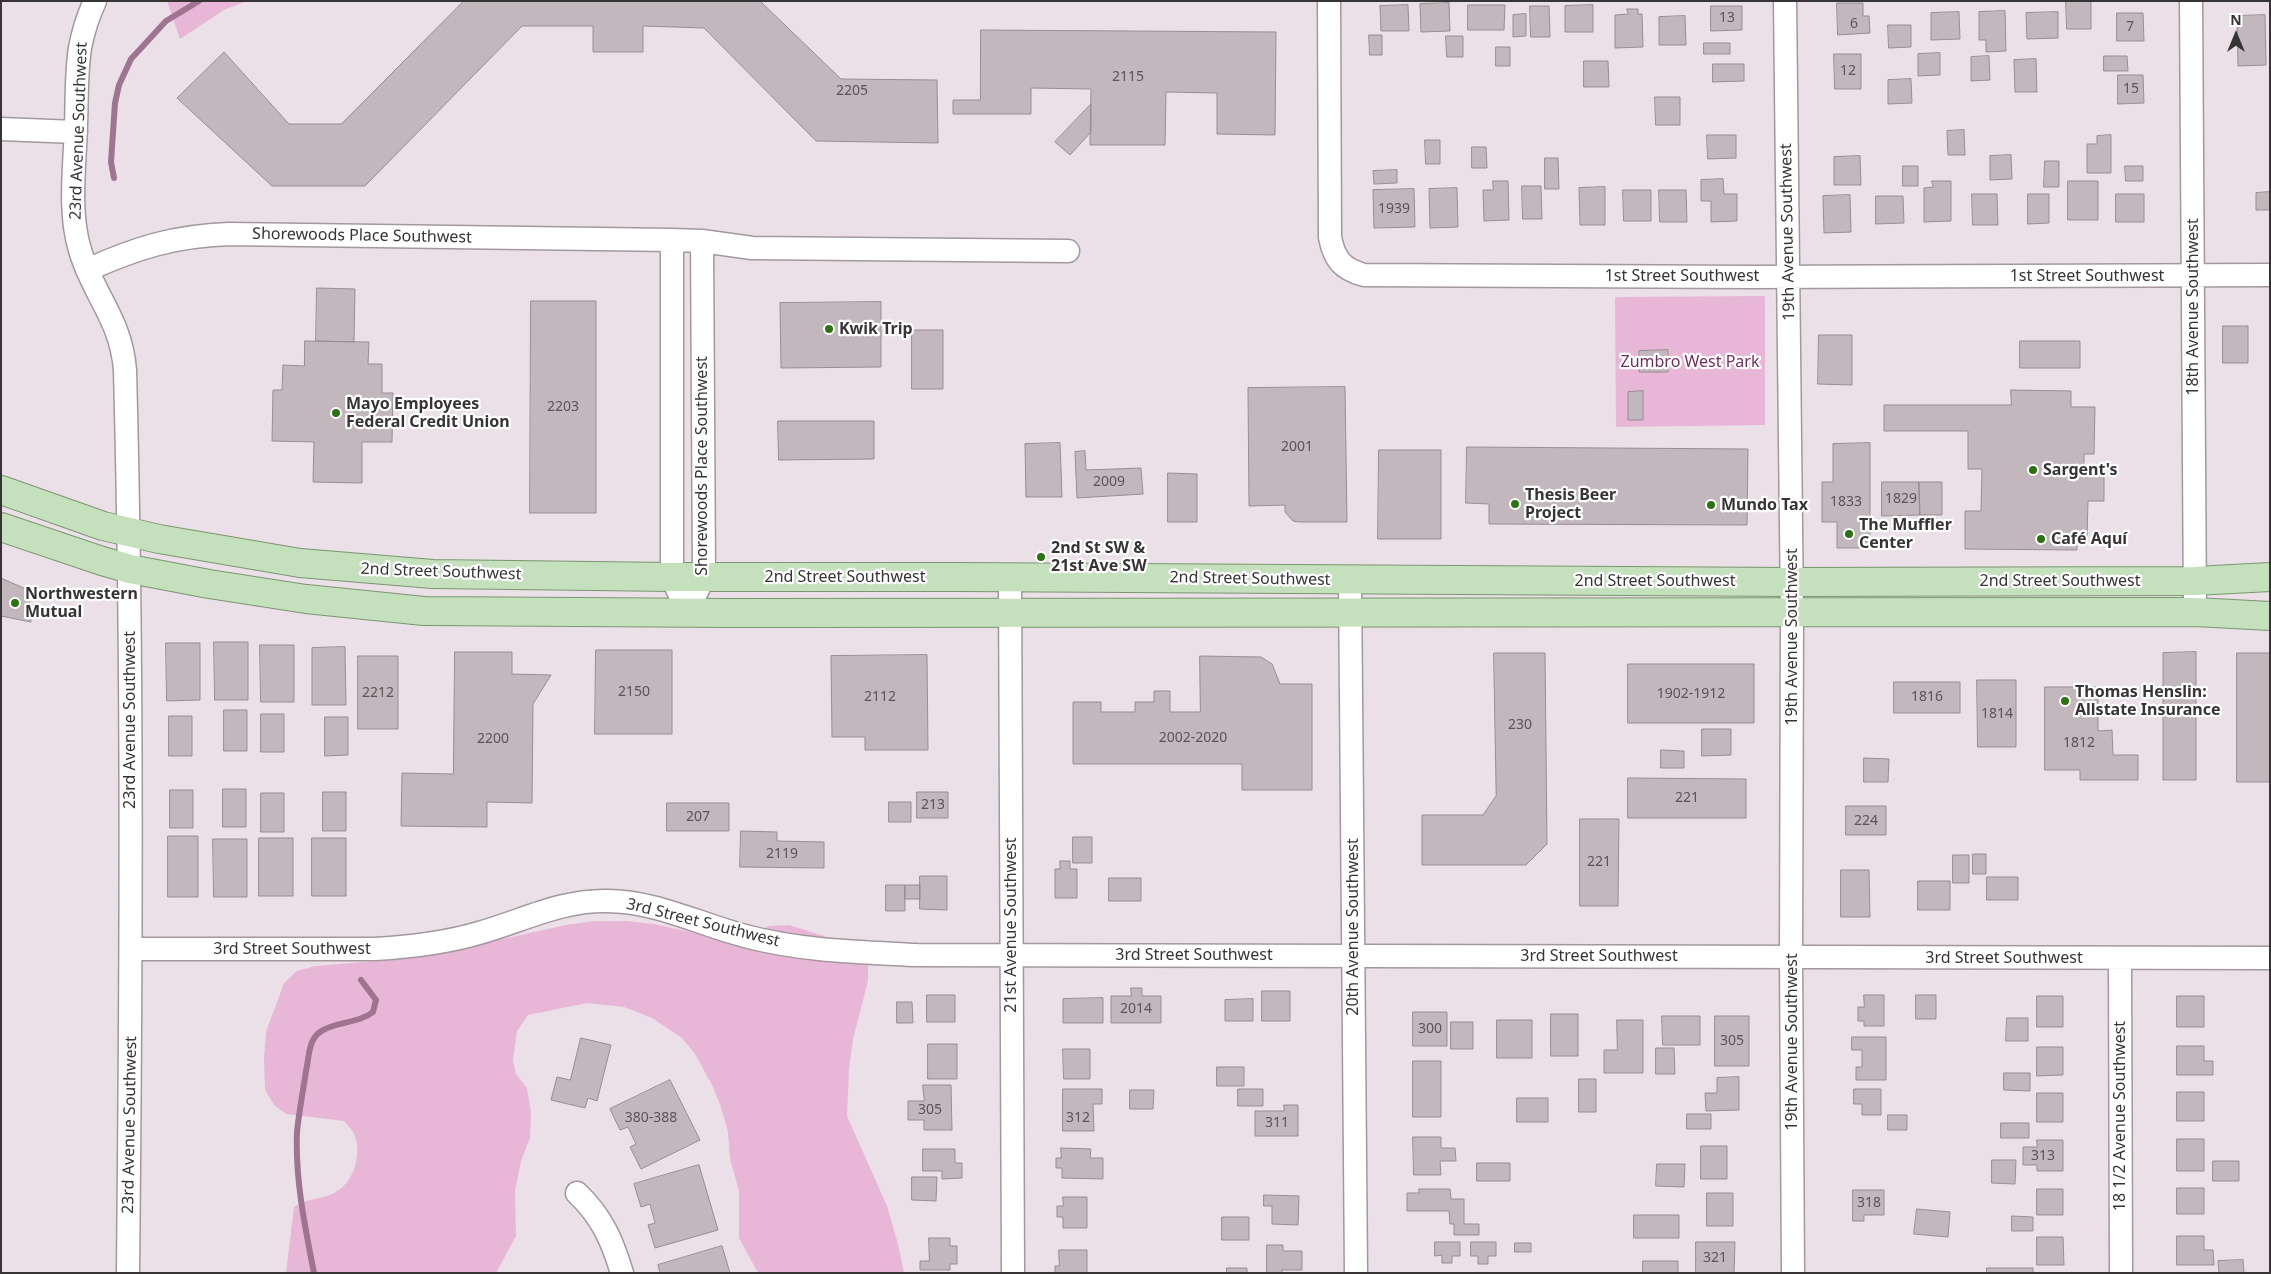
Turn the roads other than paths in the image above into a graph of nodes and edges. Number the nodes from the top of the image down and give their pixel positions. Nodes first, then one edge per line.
1 (95, 1) edge
2 (1329, 1) edge
3 (1785, 1) edge
4 (2191, 1) edge
5 (1, 129) edge
6 (76, 132) junction
7 (672, 240) junction
8 (702, 241) junction
9 (1068, 250) dead end
10 (87, 270) junction
11 (2192, 275) junction
12 (2270, 275) edge
13 (1788, 277) junction
14 (1, 490) edge
15 (1, 527) edge
16 (129, 534) junction
17 (130, 569) junction
18 (672, 577) junction
19 (704, 577) junction
20 (1010, 577) junction
21 (2270, 577) edge
22 (1350, 580) junction
23 (2195, 581) junction
24 (1792, 582) junction
25 (687, 612) junction
26 (2195, 612) junction
27 (1010, 613) junction
28 (1351, 613) junction
29 (1792, 613) junction
30 (2270, 616) edge
31 (131, 949) junction
32 (1012, 955) junction
33 (1353, 955) junction
34 (1791, 958) junction
35 (2120, 958) junction
36 (2270, 958) edge
37 (577, 1193) dead end
38 (128, 1273) edge
39 (622, 1273) edge
40 (1012, 1273) edge
41 (1356, 1273) edge
42 (1793, 1273) edge
43 (2121, 1273) edge

1 - 6 street, 23rd Avenue Southwest
2 - 13 street, 1st Street Southwest
3 - 13 street, 19th Avenue Southwest
4 - 11 street, 18th Avenue Southwest
5 - 6 street
6 - 10 street, 23rd Avenue Southwest
7 - 8 street, Shorewoods Place Southwest
7 - 10 street, Shorewoods Place Southwest
7 - 18 street, Shorewoods Place Southwest
8 - 9 street, Shorewoods Place Southwest
8 - 19 street, Shorewoods Place Southwest
10 - 16 street, 23rd Avenue Southwest
11 - 12 street, 1st Street Southwest
11 - 13 street, 1st Street Southwest
11 - 23 street, 18th Avenue Southwest
13 - 24 street, 19th Avenue Southwest
14 - 16 main road, 2nd Street Southwest
15 - 17 main road, 2nd Street Southwest
16 - 17 street, 23rd Avenue Southwest
16 - 18 main road, 2nd Street Southwest
17 - 25 main road, 2nd Street Southwest
17 - 31 street, 23rd Avenue Southwest
18 - 19 main road, 2nd Street Southwest
18 - 25 street, Shorewoods Place Southwest
19 - 20 main road, 2nd Street Southwest
19 - 25 street, Shorewoods Place Southwest
20 - 22 main road, 2nd Street Southwest
20 - 27 street, 21st Avenue Southwest
21 - 23 main road, 2nd Street Southwest
22 - 24 main road, 2nd Street Southwest
22 - 28 street, 20th Avenue Southwest
23 - 24 main road, 2nd Street Southwest
23 - 26 street, 18th Avenue Southwest
24 - 29 street, 19th Avenue Southwest
25 - 27 main road, 2nd Street Southwest
26 - 29 main road, 2nd Street Southwest
26 - 30 main road, 2nd Street Southwest
27 - 28 main road, 2nd Street Southwest
27 - 32 street, 21st Avenue Southwest
28 - 29 main road, 2nd Street Southwest
28 - 33 street, 20th Avenue Southwest
29 - 34 street, 19th Avenue Southwest
31 - 32 street, 3rd Street Southwest
31 - 38 street, 23rd Avenue Southwest
32 - 33 street, 3rd Street Southwest
32 - 40 street, 21st Avenue Southwest
33 - 34 street, 3rd Street Southwest
33 - 41 street, 20th Avenue Southwest
34 - 35 street, 3rd Street Southwest
34 - 42 street, 19th Avenue Southwest
35 - 36 street, 3rd Street Southwest
35 - 43 street, 18 1/2 Avenue Southwest
37 - 39 street

